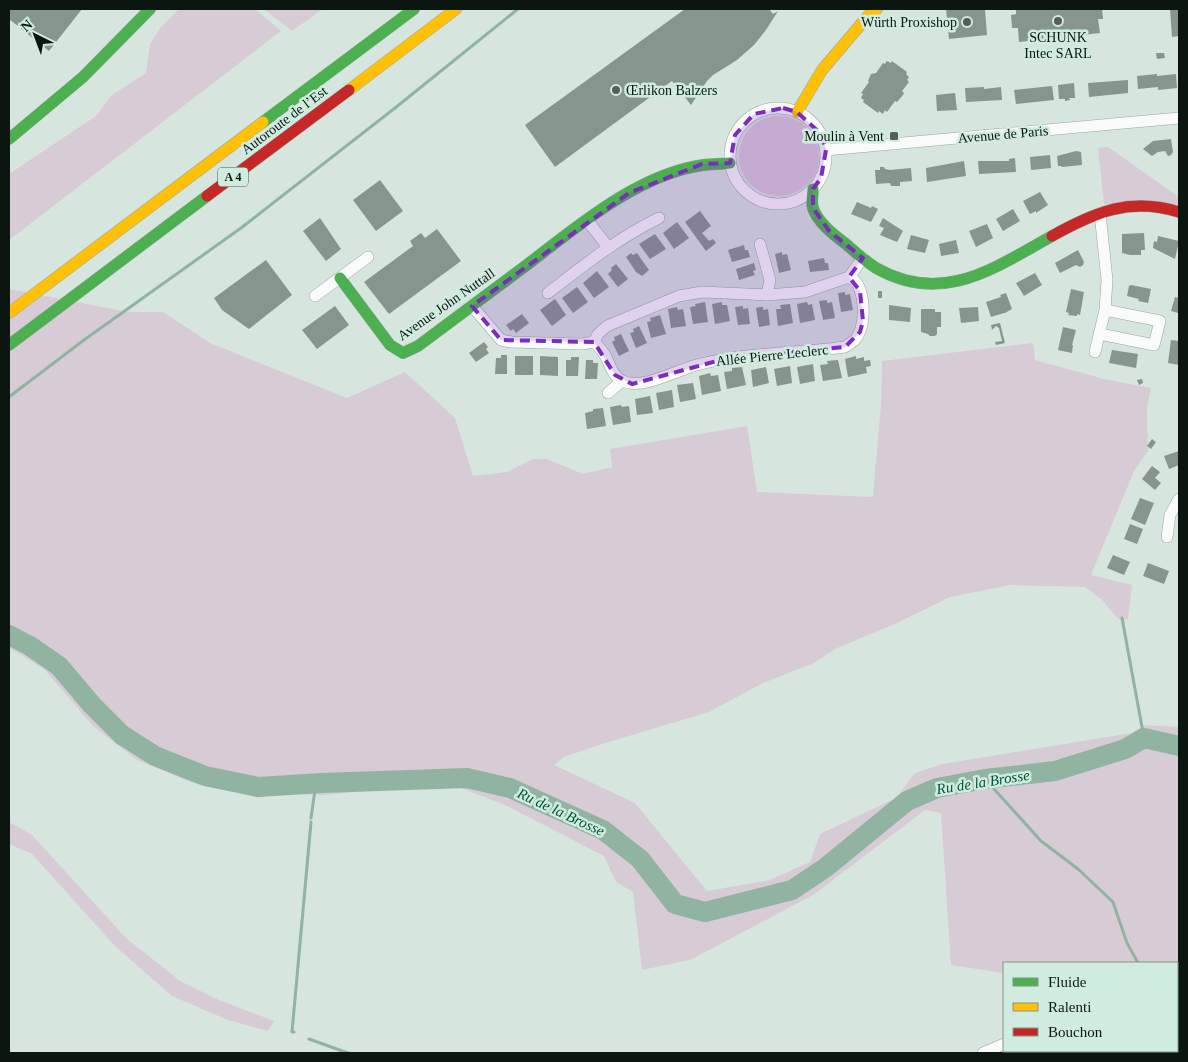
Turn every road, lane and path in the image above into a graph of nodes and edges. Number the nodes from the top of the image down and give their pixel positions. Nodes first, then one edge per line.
1 (150, 9) edge
2 (414, 9) edge
3 (456, 9) edge
4 (876, 9) edge
5 (797, 112) junction
6 (1179, 118) edge
7 (9, 139) edge
8 (826, 150) junction
9 (730, 163) junction
10 (813, 189) junction
11 (1179, 212) edge
12 (1100, 213) junction
13 (659, 218) dead end
14 (587, 220) junction
15 (760, 244) dead end
16 (608, 247) junction
17 (368, 257) dead end
18 (864, 258) junction
19 (849, 276) junction
20 (340, 278) junction
21 (548, 293) dead end
22 (767, 295) junction
23 (315, 296) dead end
24 (472, 306) junction
25 (1105, 310) junction
26 (9, 313) edge
27 (1100, 334) junction
28 (594, 342) junction
29 (9, 345) edge
30 (1095, 352) dead end
31 (622, 381) junction
32 (608, 394) dead end
33 (1179, 499) edge
34 (1167, 537) dead end
35 (1003, 1044) edge
36 (983, 1053) edge

1 - 7 main road
2 - 26 main road, Autoroute de l’Est / A 4
3 - 29 main road, Autoroute de l’Est / A 4
4 - 5 main road
5 - 8 street
5 - 9 street
6 - 8 street, Avenue de Paris
8 - 10 street
9 - 10 street
9 - 14 main road, Avenue John Nuttall
10 - 18 main road
11 - 12 main road
12 - 18 main road
12 - 25 street
13 - 16 street
14 - 16 street
14 - 24 main road, Avenue John Nuttall
15 - 22 street
16 - 21 street
17 - 20 street
18 - 19 street
19 - 22 street
19 - 31 street, Allée Pierre Leclerc
20 - 23 street
20 - 24 main road, Avenue John Nuttall
22 - 28 street
24 - 28 street
25 - 27 street
25 - 27 street
27 - 30 street
28 - 31 street
31 - 32 street
33 - 34 street
35 - 36 street

